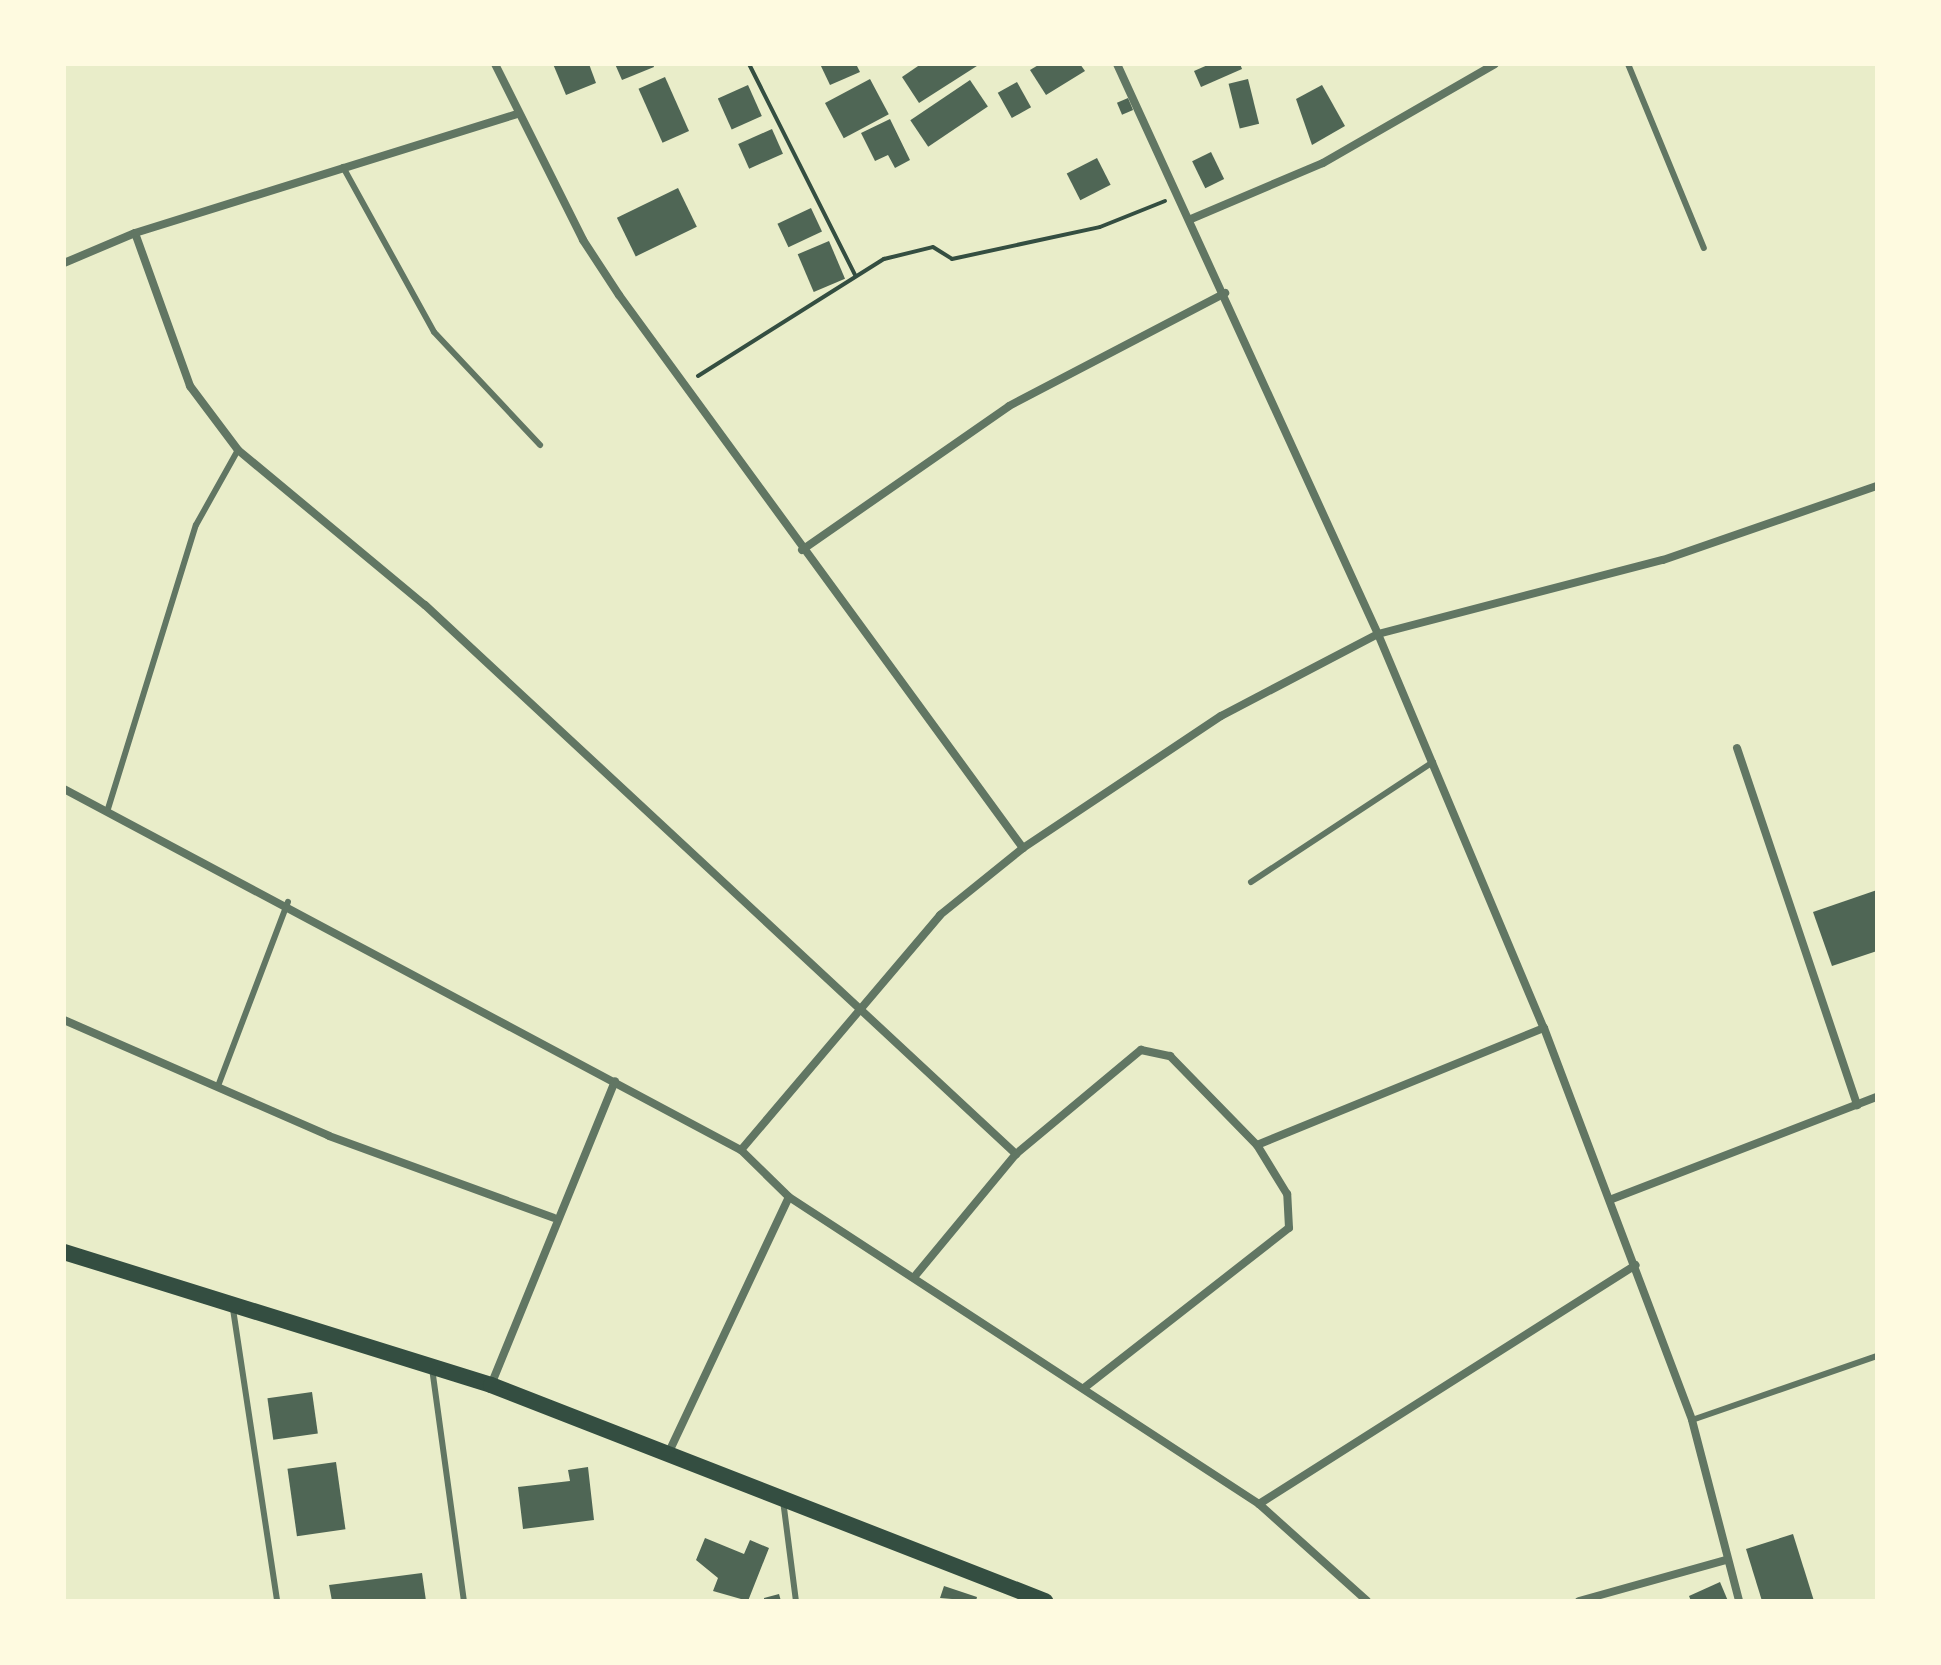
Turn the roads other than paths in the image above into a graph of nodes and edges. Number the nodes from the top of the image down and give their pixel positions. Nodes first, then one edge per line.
1 (495, 64) edge
2 (1117, 64) edge
3 (1495, 64) edge
4 (1628, 64) edge
5 (516, 114) junction
6 (343, 167) junction
7 (1191, 219) junction
8 (135, 233) junction
9 (1704, 248) dead end
10 (64, 263) edge
11 (1225, 293) junction
12 (540, 445) dead end
13 (238, 450) junction
14 (1877, 486) edge
15 (802, 550) junction
16 (1378, 634) junction
17 (1737, 748) dead end
18 (1433, 762) junction
19 (64, 789) edge
20 (107, 812) junction
21 (1023, 848) junction
22 (1251, 882) dead end
23 (288, 902) junction
24 (861, 1004) junction
25 (66, 1020) edge
26 (1544, 1028) junction
27 (615, 1081) junction
28 (218, 1086) junction
29 (1877, 1097) edge
30 (1857, 1105) junction
31 (1257, 1145) junction
32 (741, 1150) junction
33 (1016, 1154) junction
34 (789, 1197) junction
35 (1612, 1199) junction
36 (554, 1218) junction
37 (64, 1252) edge
38 (1635, 1265) junction
39 (915, 1276) junction
40 (232, 1301) junction
41 (1877, 1356) edge
42 (432, 1368) junction
43 (491, 1385) junction
44 (1084, 1388) junction
45 (1692, 1420) junction
46 (668, 1455) junction
47 (782, 1496) junction
48 (1259, 1504) junction
49 (1726, 1560) junction
50 (277, 1601) edge
51 (464, 1601) edge
52 (796, 1601) edge
53 (1045, 1601) edge
54 (1367, 1601) edge
55 (1579, 1601) edge
56 (1739, 1601) edge

1 - 5 street
2 - 7 street
3 - 7 street
4 - 9 lane
5 - 6 street
5 - 15 street
6 - 8 street
6 - 12 lane
7 - 11 street
8 - 10 street
8 - 13 street
11 - 15 street
11 - 16 street
13 - 20 lane
13 - 24 street
14 - 16 street
15 - 21 street
16 - 18 street
16 - 21 street
17 - 30 street
18 - 22 lane
18 - 26 street
19 - 20 street
20 - 23 street
21 - 24 street
23 - 27 street
23 - 28 lane
24 - 32 street
24 - 33 street
25 - 28 street
26 - 31 street
26 - 35 street
27 - 32 street
27 - 36 street
28 - 36 street
29 - 30 street
30 - 35 street
31 - 33 street
31 - 44 street
32 - 34 street
33 - 39 street
34 - 39 street
34 - 46 street
35 - 38 street
36 - 43 street
37 - 40 main road
38 - 45 street
38 - 48 street
39 - 44 street
40 - 42 main road
40 - 50 lane
41 - 45 lane
42 - 43 main road
42 - 51 lane
43 - 46 main road
44 - 48 street
45 - 49 street
46 - 47 main road
47 - 52 lane
47 - 53 main road
48 - 54 street
49 - 55 street
49 - 56 street

